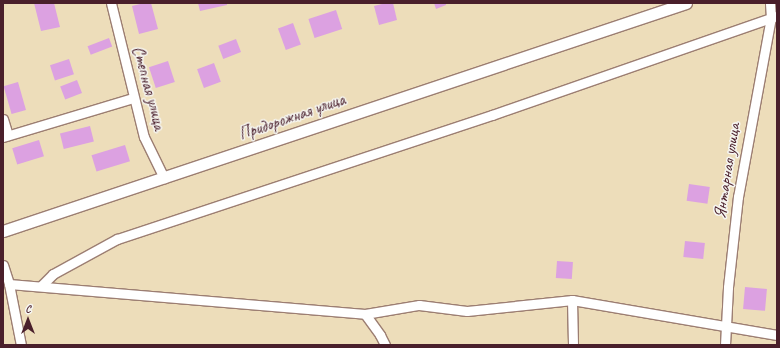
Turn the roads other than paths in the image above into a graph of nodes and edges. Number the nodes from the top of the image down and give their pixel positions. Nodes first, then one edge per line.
1 (111, 3) edge
2 (686, 3) edge
3 (770, 3) edge
4 (774, 17) edge
5 (134, 98) junction
6 (3, 119) edge
7 (5, 136) edge
8 (164, 178) junction
9 (3, 231) edge
10 (3, 265) edge
11 (9, 284) junction
12 (41, 286) junction
13 (572, 300) junction
14 (365, 314) junction
15 (726, 327) junction
16 (777, 336) edge
17 (21, 345) edge
18 (385, 345) edge
19 (573, 345) edge
20 (725, 345) edge

1 - 5 street, Степная улица
2 - 8 street, Придорожная улица
3 - 4 street, Янтарная улица
4 - 12 street
4 - 15 street, Янтарная улица
5 - 7 street
5 - 8 street, Степная улица
6 - 7 street
8 - 9 street, Придорожная улица
10 - 11 street
11 - 12 street
11 - 17 street
12 - 14 street
13 - 14 street
13 - 15 street
13 - 19 street
14 - 18 street
15 - 16 street
15 - 20 street, Янтарная улица

